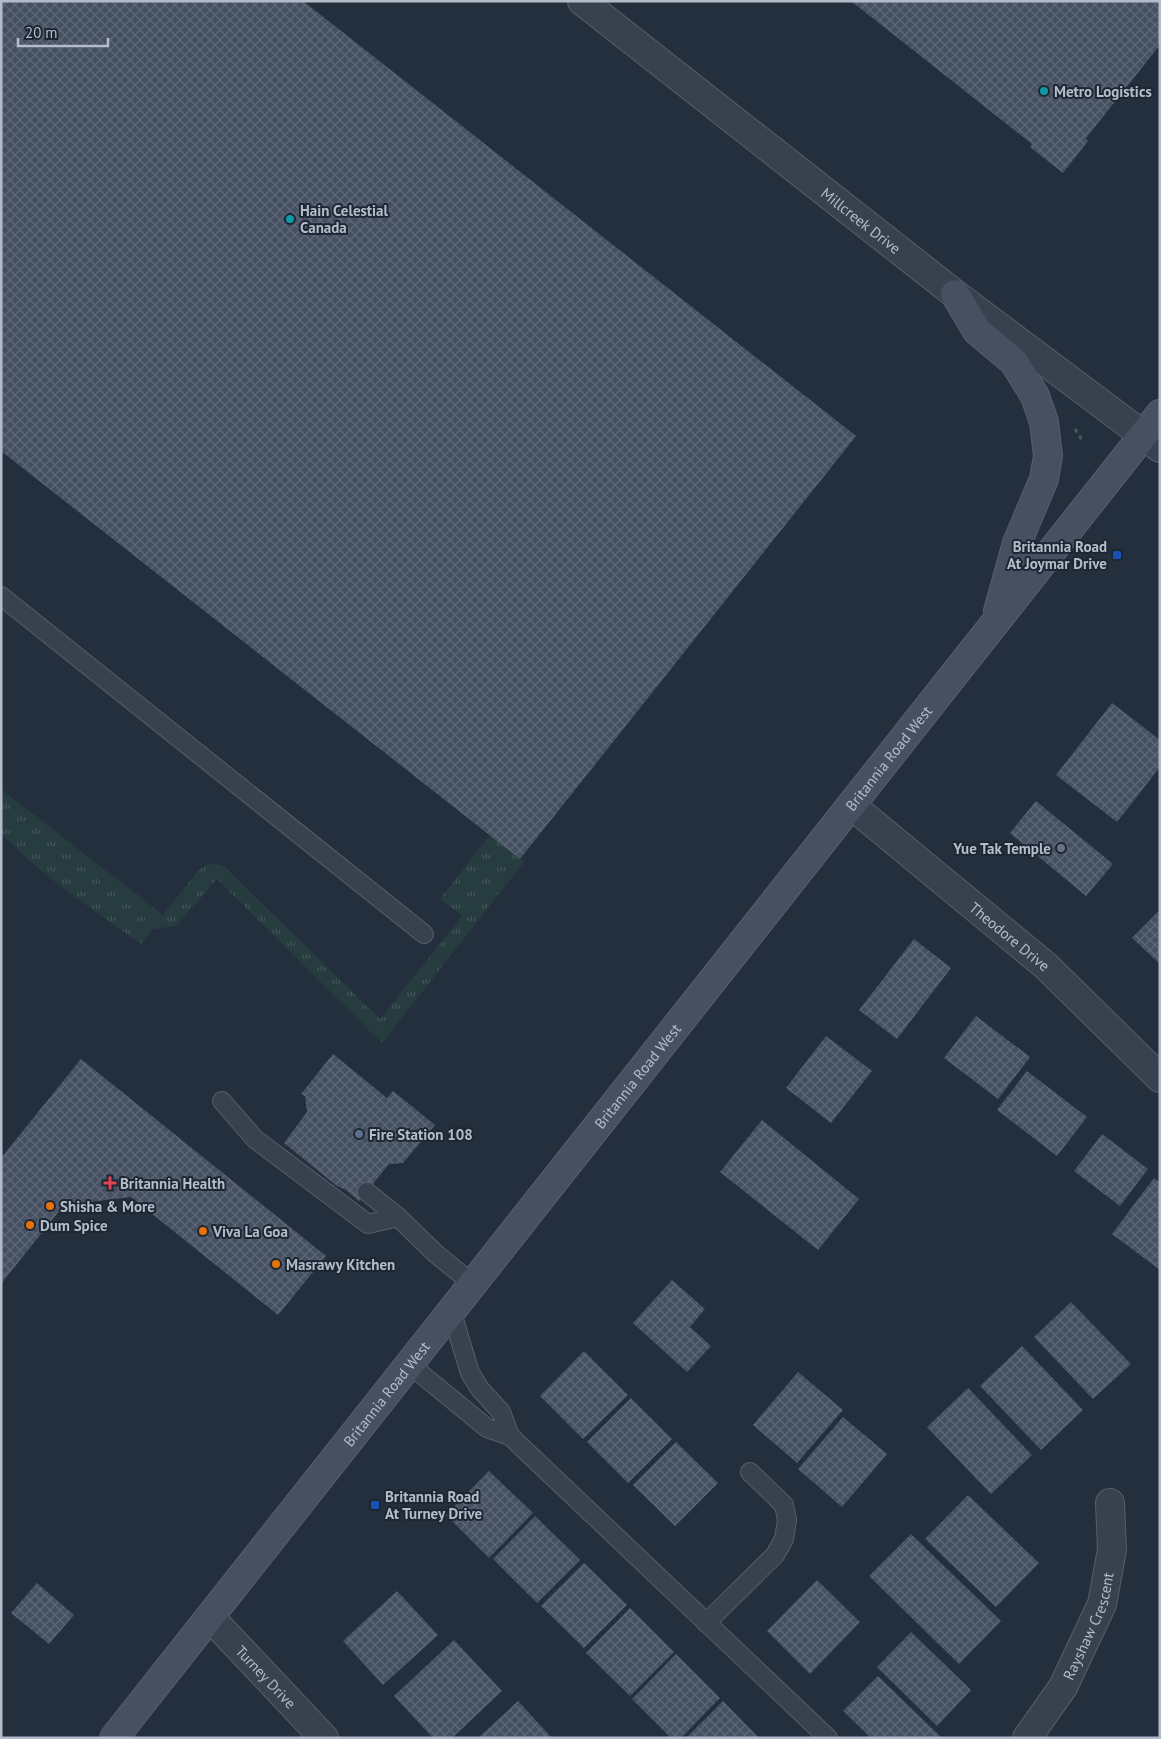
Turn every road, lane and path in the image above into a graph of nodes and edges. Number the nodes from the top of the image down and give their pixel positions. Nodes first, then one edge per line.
1 (582, 1) edge
2 (955, 294) junction
3 (1160, 414) edge
4 (1151, 442) edge
5 (1, 596) edge
6 (995, 622) junction
7 (851, 805) junction
8 (424, 934) dead end
9 (1160, 1078) edge
10 (222, 1101) dead end
11 (367, 1192) dead end
12 (398, 1217) junction
13 (473, 1284) junction
14 (452, 1310) junction
15 (409, 1364) junction
16 (510, 1436) junction
17 (750, 1472) dead end
18 (1110, 1503) dead end
19 (210, 1617) junction
20 (706, 1622) junction
21 (114, 1738) edge
22 (324, 1738) edge
23 (828, 1738) edge
24 (1027, 1738) edge

1 - 2 street, Millcreek Drive
2 - 4 street, Millcreek Drive
2 - 6 main road
3 - 4 main road, Britannia Road West
4 - 6 main road, Britannia Road West
5 - 8 lane
6 - 7 main road, Britannia Road West
7 - 9 street, Theodore Drive
7 - 13 main road, Britannia Road West
10 - 12 lane
11 - 12 lane
12 - 13 lane
13 - 14 main road, Britannia Road West
14 - 15 main road, Britannia Road West
14 - 16 lane
15 - 16 lane
15 - 19 main road, Britannia Road West
16 - 20 lane
17 - 20 lane
18 - 24 street, Rayshaw Crescent
19 - 21 main road, Britannia Road West
19 - 22 street, Turney Drive
20 - 23 lane

